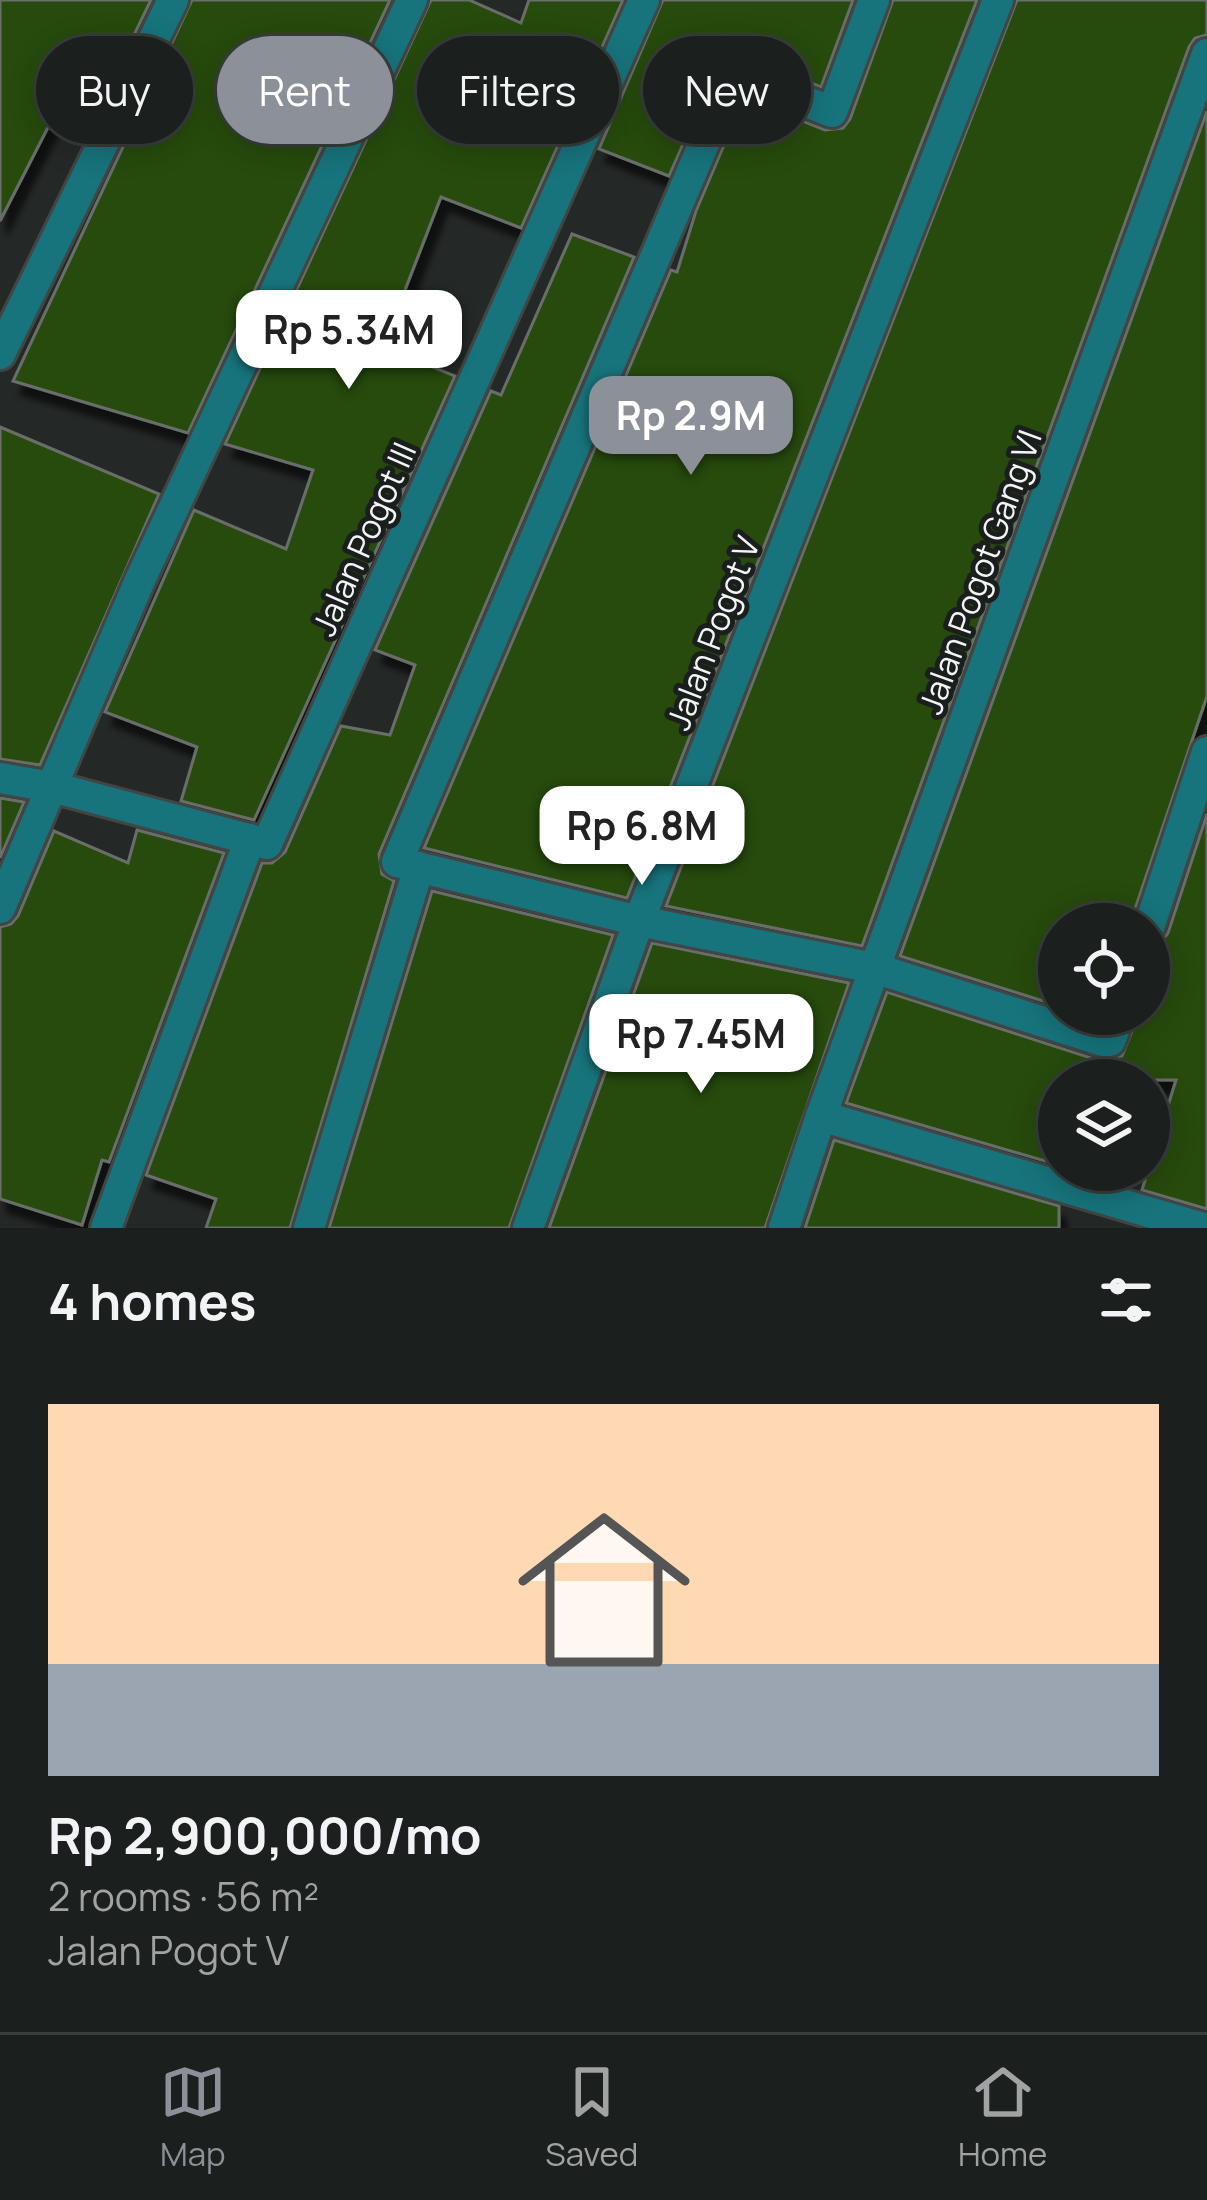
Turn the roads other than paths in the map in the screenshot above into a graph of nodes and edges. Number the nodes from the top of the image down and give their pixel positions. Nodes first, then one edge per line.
1 (172, 0) edge
2 (412, 0) edge
3 (644, 0) edge
4 (874, 0) edge
5 (998, 0) edge
6 (1207, 53) edge
7 (0, 354) edge
8 (1207, 752) edge
9 (0, 778) edge
10 (52, 787) junction
11 (259, 842) junction
12 (418, 867) junction
13 (1157, 903) edge
14 (0, 908) edge
15 (639, 921) junction
16 (874, 968) junction
17 (1038, 1020) edge
18 (1084, 1035) edge
19 (1112, 1035) edge
20 (821, 1116) junction
21 (106, 1228) edge
22 (309, 1228) edge
23 (528, 1228) edge
24 (784, 1228) edge
25 (1203, 1228) edge

1 - 7 street
2 - 10 street
3 - 11 street, Jalan Pogot III
4 - 12 street
5 - 15 street, Jalan Pogot V
6 - 16 street, Jalan Pogot Gang VI
8 - 13 street
9 - 10 street
10 - 11 street
10 - 14 street
11 - 21 street, Jalan Pogot III
12 - 15 street
12 - 22 street
15 - 16 street
15 - 23 street, Jalan Pogot V
16 - 17 street
16 - 20 street, Jalan Pogot Gang VI
18 - 19 street
20 - 24 street, Jalan Pogot Gang VI
20 - 25 street

